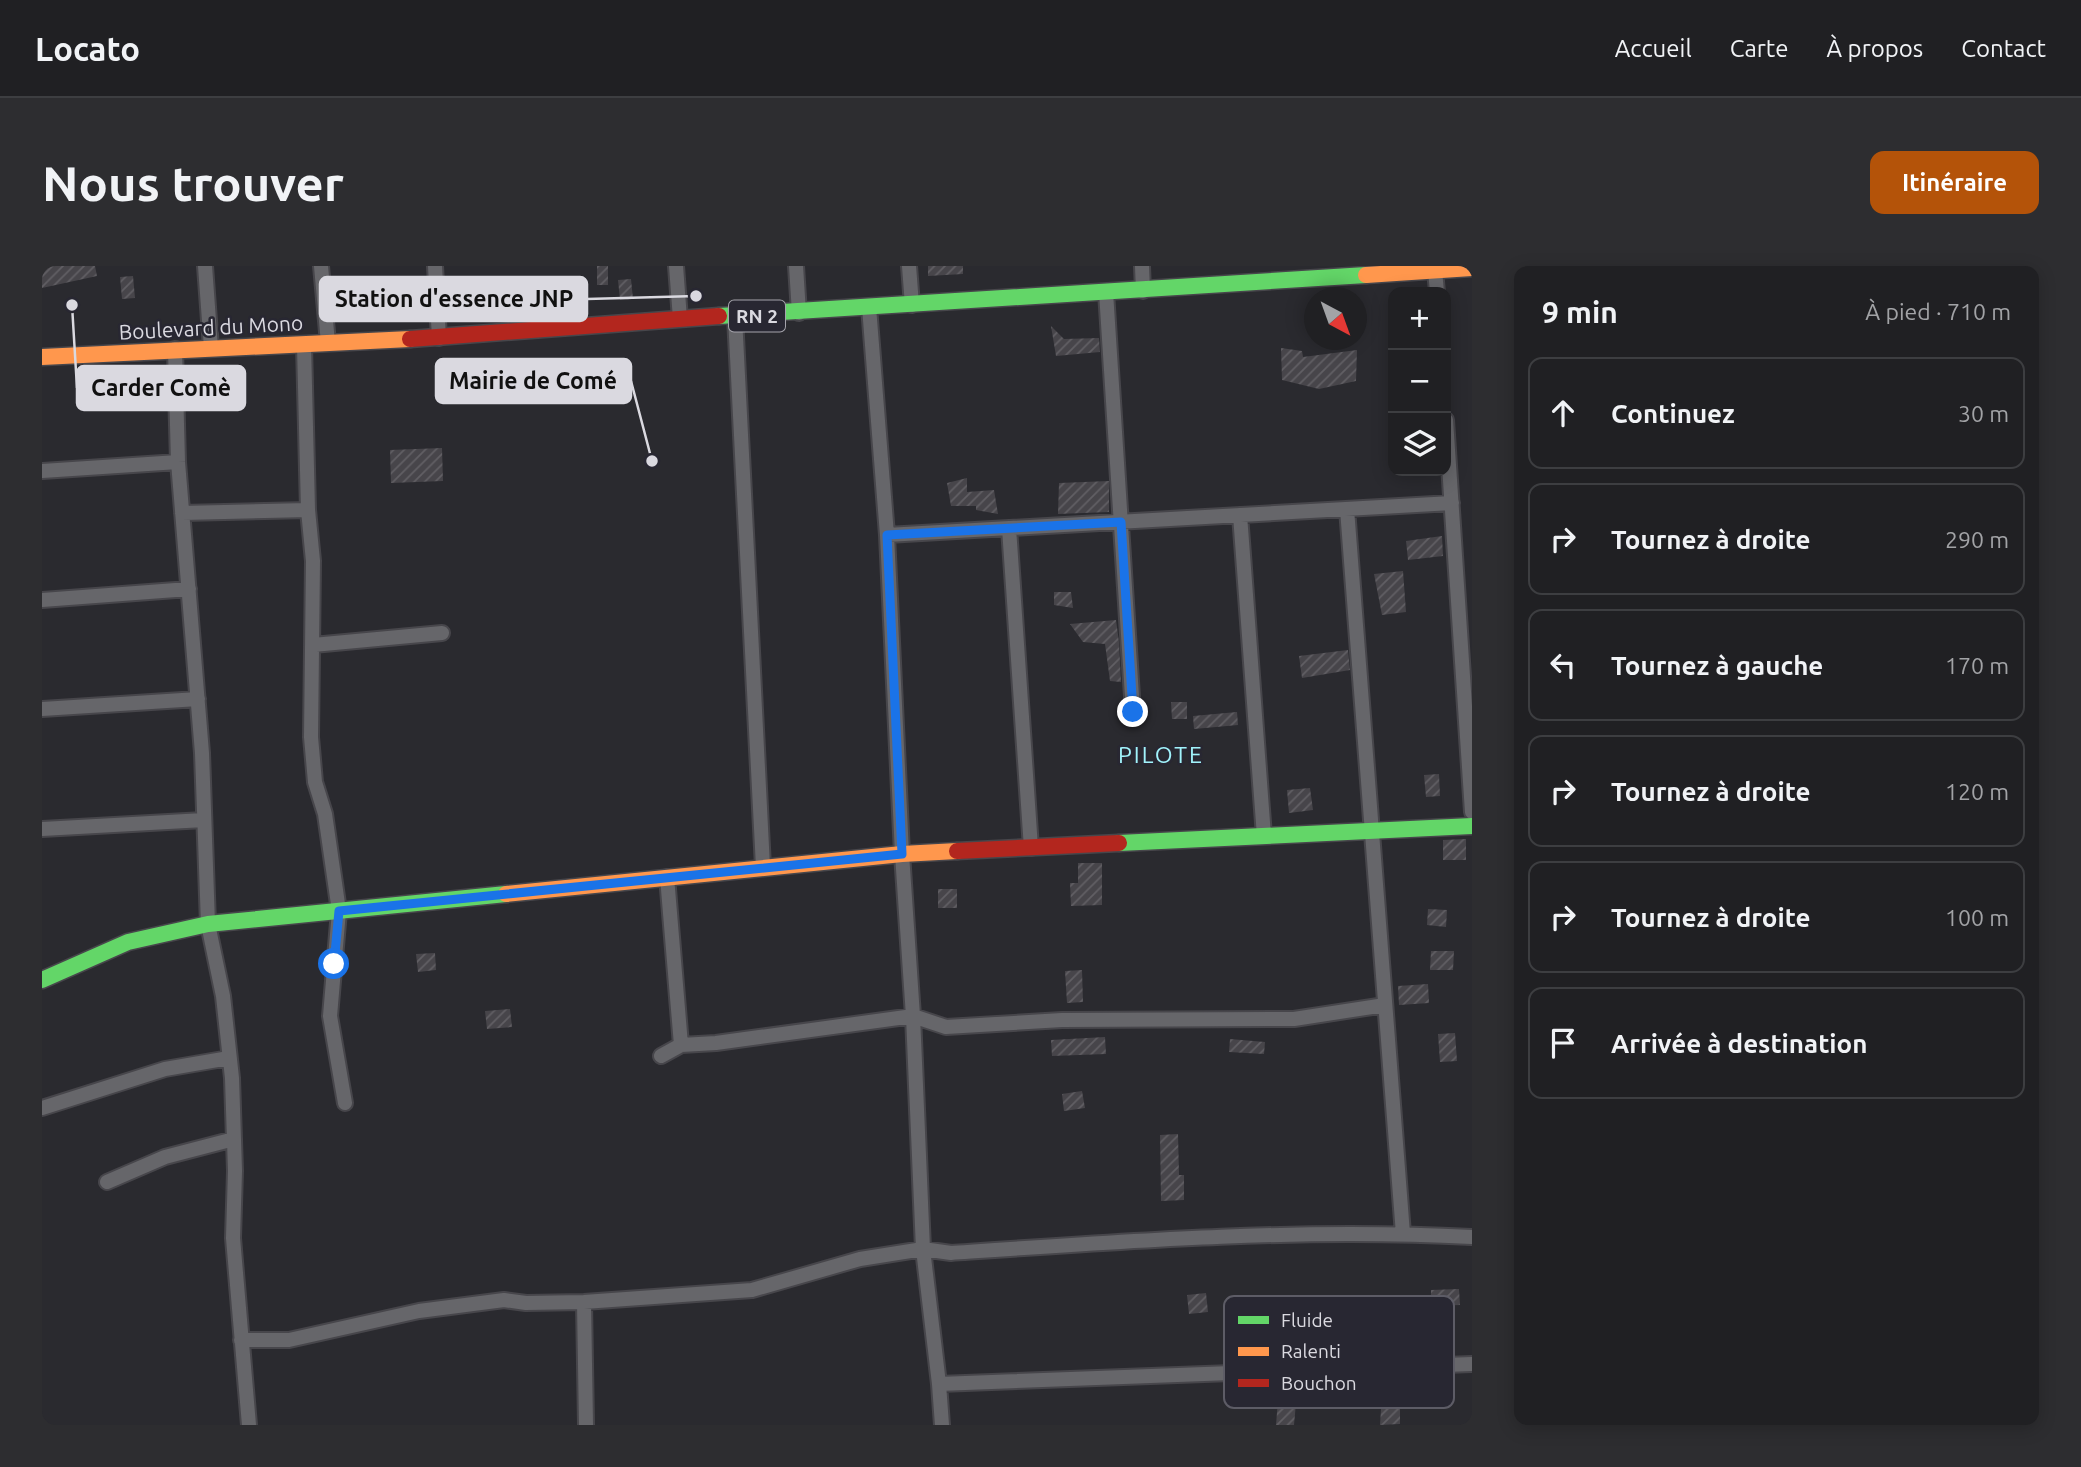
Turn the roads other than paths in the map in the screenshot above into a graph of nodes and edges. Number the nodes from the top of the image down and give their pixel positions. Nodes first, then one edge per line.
1 (205, 266) edge
2 (321, 266) edge
3 (435, 266) edge
4 (676, 266) edge
5 (796, 266) edge
6 (909, 266) edge
7 (1142, 266) edge
8 (1472, 268) edge
9 (1377, 270) edge
10 (1435, 271) junction
11 (1264, 274) edge
12 (1437, 287) edge
13 (1143, 291) junction
14 (1106, 292) junction
15 (912, 305) junction
16 (869, 307) junction
17 (799, 313) junction
18 (735, 317) junction
19 (680, 319) junction
20 (439, 338) junction
21 (328, 343) junction
22 (304, 345) junction
23 (211, 348) junction
24 (175, 349) junction
25 (42, 357) edge
26 (178, 461) junction
27 (42, 471) edge
28 (1450, 476) edge
29 (1452, 503) junction
30 (1347, 509) junction
31 (308, 510) junction
32 (182, 513) junction
33 (1240, 515) junction
34 (1121, 522) junction
35 (1009, 528) junction
36 (887, 535) junction
37 (189, 589) junction
38 (42, 600) edge
39 (442, 633) dead end
40 (313, 645) junction
41 (198, 699) junction
42 (42, 709) edge
43 (1133, 712) dead end
44 (1472, 811) edge
45 (204, 820) junction
46 (1472, 826) edge
47 (42, 829) edge
48 (1372, 831) junction
49 (1264, 836) junction
50 (1031, 848) junction
51 (902, 854) junction
52 (763, 867) junction
53 (667, 877) junction
54 (339, 911) junction
55 (208, 925) junction
56 (42, 980) edge
57 (1385, 1005) junction
58 (914, 1016) junction
59 (681, 1045) junction
60 (661, 1056) dead end
61 (229, 1058) junction
62 (345, 1103) dead end
63 (42, 1108) edge
64 (234, 1139) junction
65 (107, 1182) dead end
66 (1403, 1234) junction
67 (1472, 1237) edge
68 (923, 1249) junction
69 (584, 1302) junction
70 (241, 1340) junction
71 (1472, 1364) edge
72 (1454, 1365) edge
73 (1224, 1373) edge
74 (939, 1384) junction
75 (249, 1425) edge
76 (586, 1425) edge
77 (942, 1425) edge

1 - 23 street
2 - 21 street
3 - 20 street
4 - 19 street
5 - 17 street
6 - 15 street
7 - 13 street
8 - 10 main road, Boulevard du Mono / RN 2
9 - 10 main road, Boulevard du Mono / RN 2
9 - 11 main road, Boulevard du Mono / RN 2
10 - 12 street
11 - 13 main road, Boulevard du Mono / RN 2
13 - 14 main road, Boulevard du Mono / RN 2
14 - 15 main road, Boulevard du Mono / RN 2
14 - 34 street
15 - 16 main road, Boulevard du Mono / RN 2
16 - 17 main road, Boulevard du Mono / RN 2
16 - 36 street
17 - 18 main road, Boulevard du Mono / RN 2
18 - 19 main road, Boulevard du Mono / RN 2
18 - 52 street
19 - 20 main road, Boulevard du Mono / RN 2
20 - 21 main road, Boulevard du Mono / RN 2
21 - 22 main road, Boulevard du Mono / RN 2
22 - 23 main road, Boulevard du Mono / RN 2
22 - 31 street
23 - 24 main road, Boulevard du Mono / RN 2
24 - 25 main road, Boulevard du Mono / RN 2
24 - 26 street
26 - 27 street
26 - 32 street
28 - 29 street
29 - 30 street
29 - 44 street
30 - 33 street
30 - 48 street
31 - 32 street
31 - 40 street
32 - 37 street
33 - 34 street
33 - 49 street
34 - 35 street
34 - 43 street
35 - 36 street
35 - 50 street
36 - 51 street
37 - 38 street
37 - 41 street
39 - 40 street
40 - 54 street
41 - 42 street
41 - 45 street
45 - 47 street
45 - 55 street
46 - 48 main road
48 - 49 main road
48 - 57 street
49 - 50 main road
50 - 51 main road
51 - 52 main road
51 - 58 street
52 - 53 main road
53 - 54 main road
53 - 59 street
54 - 55 main road
54 - 62 street
55 - 56 main road
55 - 61 street
57 - 58 street
57 - 66 street
58 - 59 street
58 - 68 street
59 - 60 street
61 - 63 street
61 - 64 street
64 - 65 street
64 - 70 street
66 - 67 street
66 - 68 street
68 - 69 street
68 - 74 street
69 - 70 street
69 - 76 street
70 - 75 street
71 - 72 street
73 - 74 street
74 - 77 street

